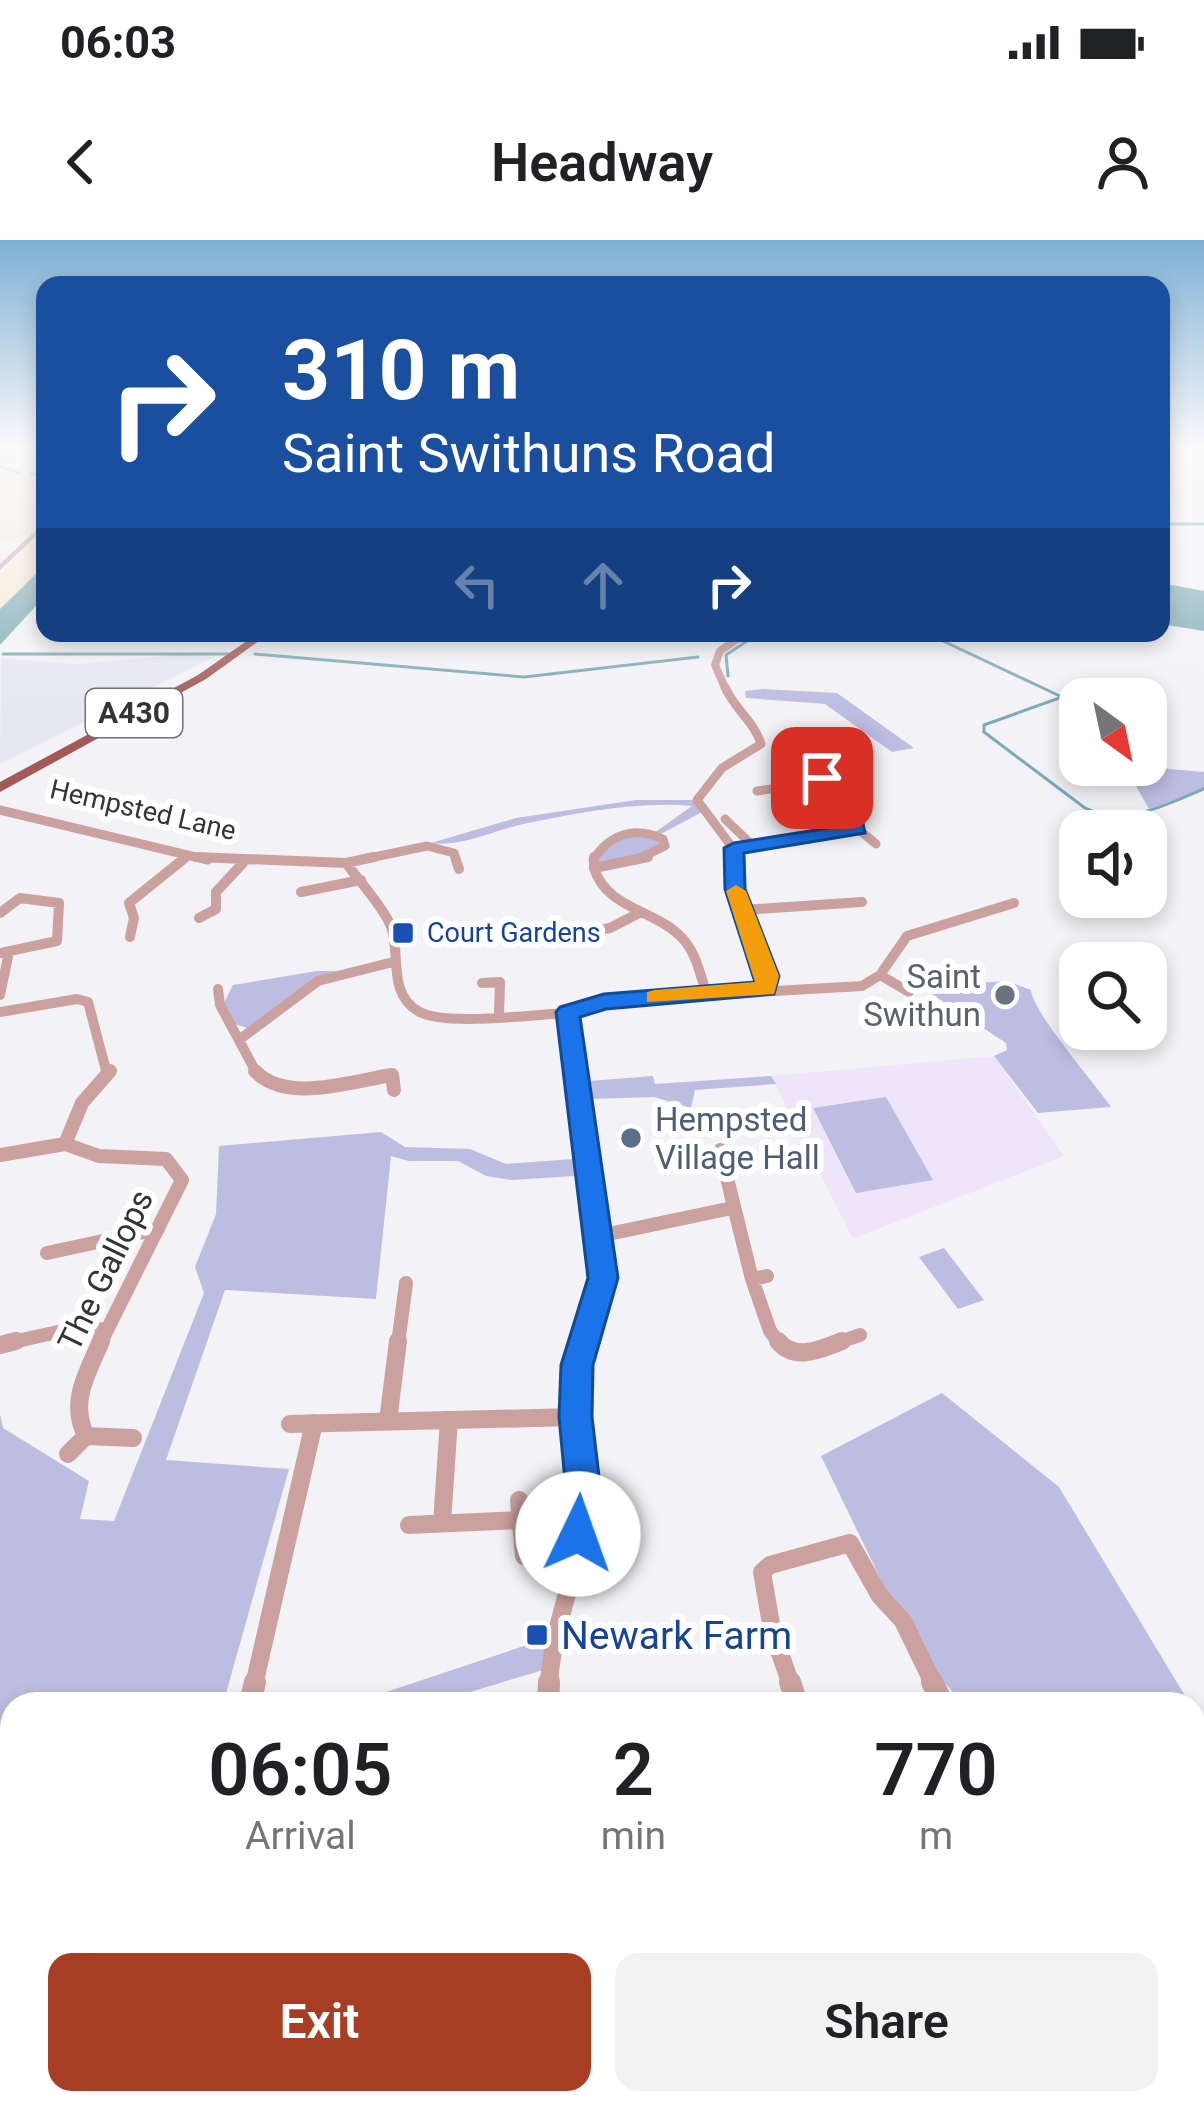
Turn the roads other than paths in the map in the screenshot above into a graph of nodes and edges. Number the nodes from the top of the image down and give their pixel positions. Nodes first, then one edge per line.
1 (33, 535) edge
2 (0, 568) edge
3 (253, 642) edge
4 (733, 642) edge
5 (0, 788) edge
6 (757, 791) dead end
7 (0, 810) edge
8 (725, 819) dead end
9 (858, 829) junction
10 (876, 844) dead end
11 (752, 845) junction
12 (734, 848) junction
13 (187, 856) junction
14 (243, 863) junction
15 (346, 863) junction
16 (593, 868) junction
17 (459, 869) dead end
18 (361, 880) junction
19 (302, 892) dead end
20 (862, 902) dead end
21 (1014, 903) dead end
22 (742, 910) junction
23 (641, 912) junction
24 (0, 913) edge
25 (199, 918) dead end
26 (573, 934) dead end
27 (130, 937) dead end
28 (4, 953) edge
29 (393, 962) junction
30 (880, 975) junction
31 (482, 983) dead end
32 (219, 989) dead end
33 (766, 989) junction
34 (706, 992) junction
35 (909, 992) dead end
36 (0, 995) edge
37 (0, 1012) edge
38 (568, 1012) junction
39 (500, 1015) junction
40 (239, 1040) junction
41 (392, 1076) dead end
42 (65, 1144) junction
43 (724, 1146) dead end
44 (0, 1155) edge
45 (732, 1208) junction
46 (158, 1229) junction
47 (598, 1236) junction
48 (47, 1253) dead end
49 (406, 1283) dead end
50 (106, 1329) junction
51 (860, 1335) dead end
52 (0, 1345) edge
53 (575, 1417) junction
54 (449, 1420) junction
55 (388, 1421) junction
56 (314, 1423) junction
57 (290, 1424) dead end
58 (86, 1436) junction
59 (133, 1438) dead end
60 (68, 1454) dead end
61 (442, 1523) junction
62 (409, 1525) dead end
63 (524, 1556) dead end
64 (253, 1692) edge
65 (549, 1692) edge
66 (793, 1692) edge
67 (937, 1692) edge

1 - 2 street
3 - 5 main road, A430
4 - 12 street
6 - 9 street
7 - 13 street, Hempsted Lane
8 - 11 street
9 - 10 street
9 - 11 street
11 - 12 street
12 - 22 street
13 - 14 street, Hempsted Lane
13 - 27 street
14 - 15 street, Hempsted Lane
14 - 25 street
15 - 17 street, Hempsted Lane
15 - 18 street
16 - 16 street
16 - 23 street
18 - 19 street
18 - 29 street
20 - 22 street
21 - 30 street
22 - 33 street
23 - 26 street
23 - 34 street
24 - 28 street
28 - 36 street
29 - 39 street
29 - 40 street
30 - 33 street
30 - 35 street
31 - 39 street
32 - 40 street
33 - 34 street
34 - 38 street
37 - 42 street
38 - 39 street
38 - 47 street
40 - 41 street
42 - 44 street, The Gallops
42 - 46 street, The Gallops
43 - 45 street
45 - 47 street
45 - 51 street
46 - 48 street
46 - 50 street, The Gallops
47 - 53 street
49 - 55 street
50 - 52 street
50 - 58 street, The Gallops
53 - 54 street
53 - 65 street
54 - 55 street
54 - 61 street
55 - 56 street
56 - 57 street
56 - 64 street
58 - 59 street
58 - 60 street
61 - 62 street
61 - 63 street
66 - 67 street

